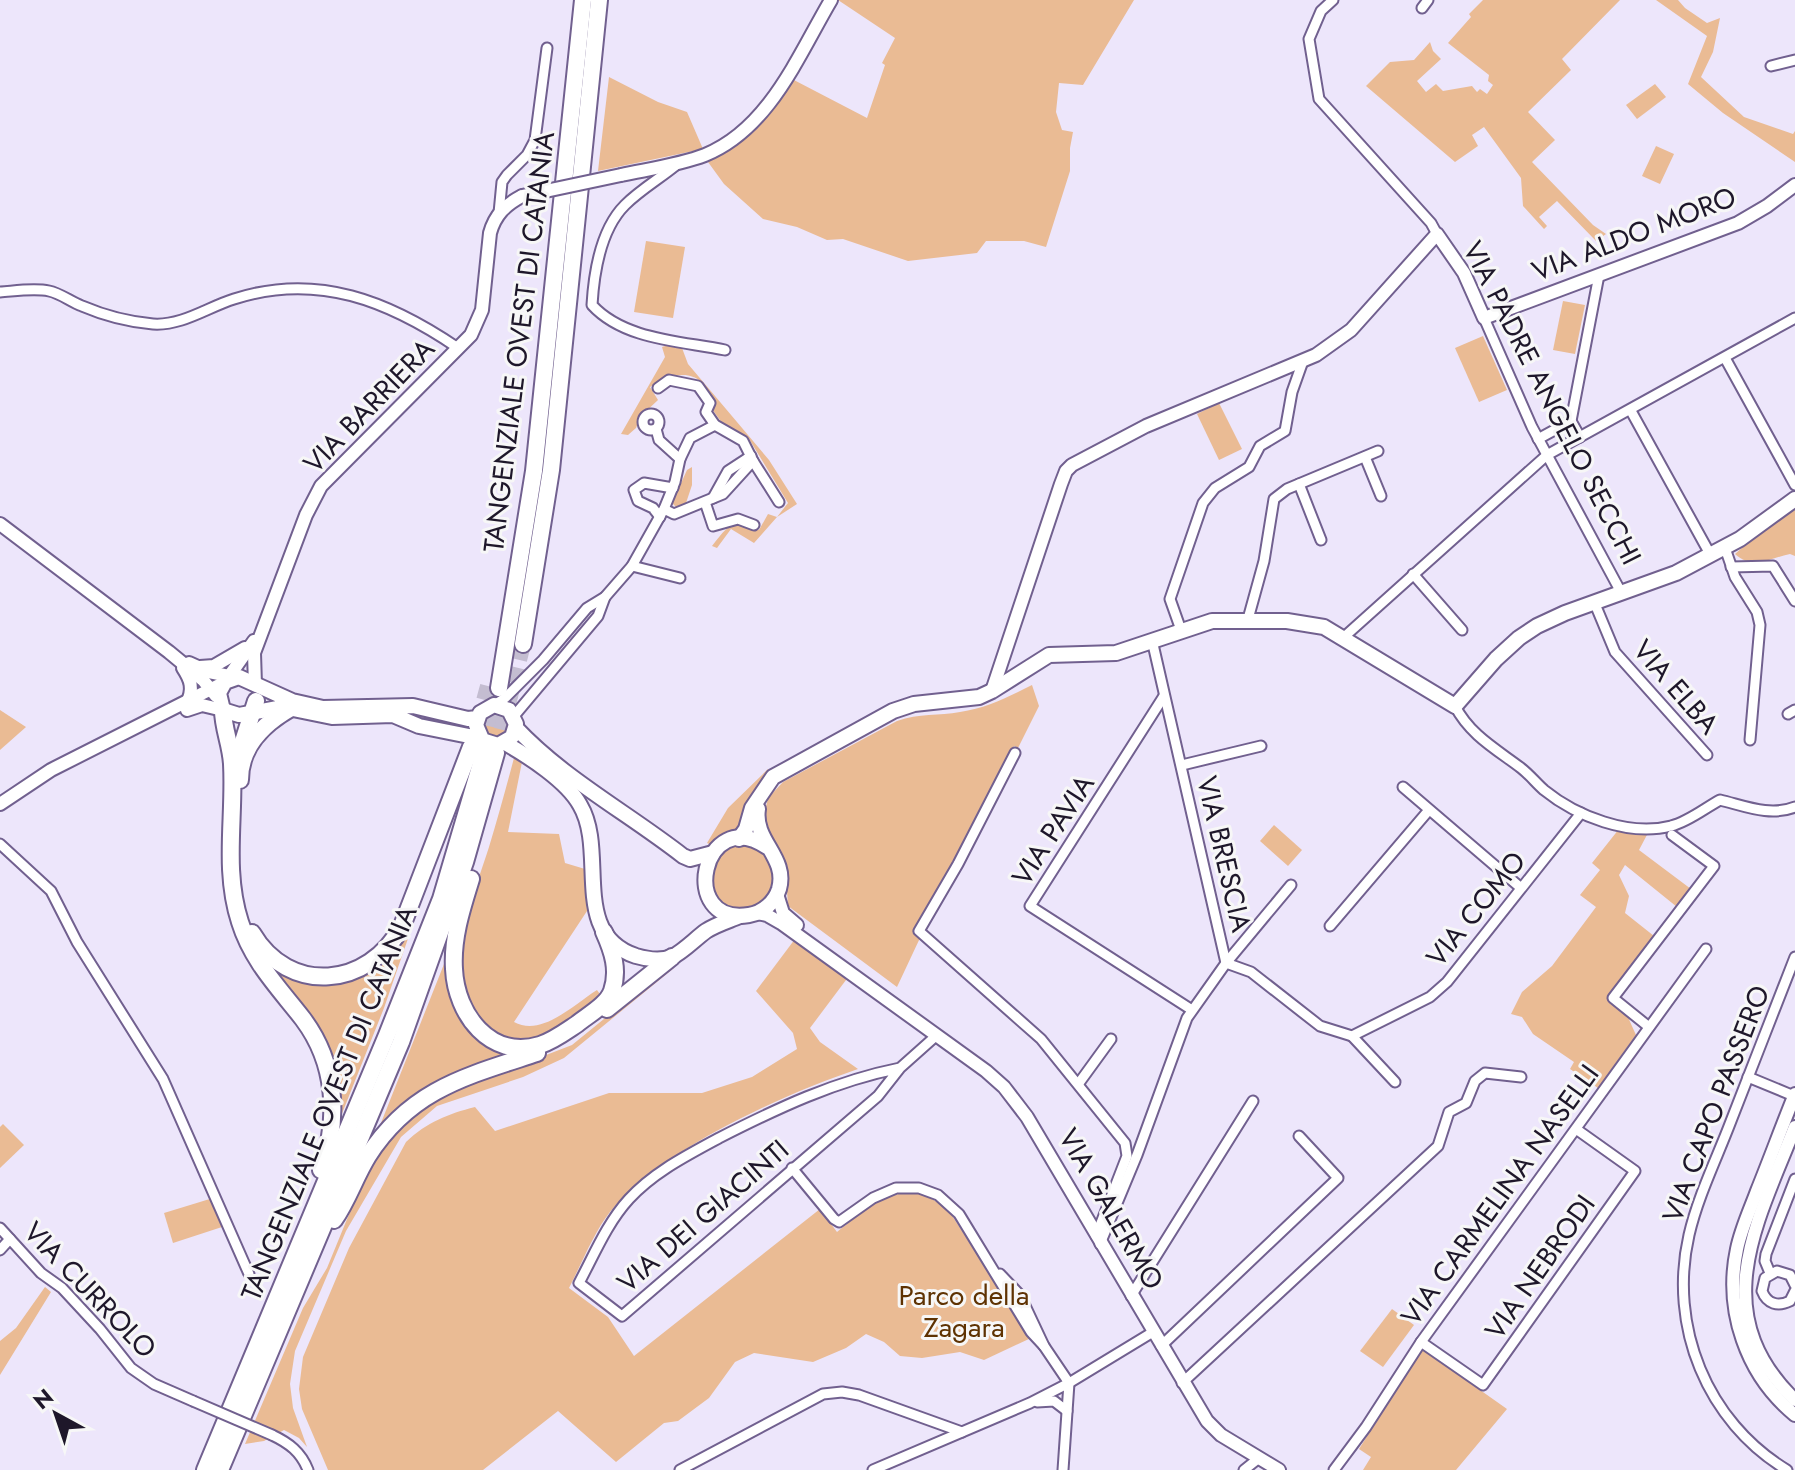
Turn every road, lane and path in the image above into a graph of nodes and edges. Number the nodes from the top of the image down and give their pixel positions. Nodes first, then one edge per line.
1 (583, 0) edge
2 (599, 0) edge
3 (831, 0) edge
4 (1333, 0) edge
5 (547, 48) dead end
6 (1795, 60) edge
7 (1771, 66) dead end
8 (681, 162) junction
9 (1795, 185) edge
10 (499, 213) junction
11 (1437, 234) junction
12 (1599, 275) junction
13 (0, 292) edge
14 (1484, 318) junction
15 (1795, 318) edge
16 (458, 348) junction
17 (725, 350) dead end
18 (1725, 358) junction
19 (1303, 361) junction
20 (658, 388) dead end
21 (1631, 411) junction
22 (1571, 421) junction
23 (715, 425) junction
24 (656, 429) dead end
25 (1580, 437) junction
26 (1538, 439) junction
27 (1378, 451) dead end
28 (1547, 455) junction
29 (1365, 457) junction
30 (680, 459) junction
31 (752, 459) junction
32 (1299, 484) junction
33 (1795, 485) edge
34 (673, 488) junction
35 (1381, 496) dead end
36 (1795, 499) edge
37 (709, 500) junction
38 (779, 502) dead end
39 (662, 513) junction
40 (0, 524) edge
41 (754, 525) dead end
42 (1321, 540) dead end
43 (1725, 548) junction
44 (1710, 554) junction
45 (632, 566) junction
46 (1731, 567) junction
47 (1413, 574) junction
48 (680, 578) dead end
49 (1622, 594) junction
50 (605, 597) junction
51 (1795, 601) edge
52 (1595, 604) junction
53 (1248, 619) junction
54 (1181, 630) junction
55 (1462, 630) dead end
56 (261, 632) junction
57 (1344, 637) junction
58 (1152, 640) junction
59 (251, 644) junction
60 (533, 650) junction
61 (169, 652) junction
62 (179, 662) junction
63 (197, 667) junction
64 (553, 668) junction
65 (229, 679) junction
66 (493, 687) tunnel mouth
67 (992, 691) junction
68 (255, 696) junction
69 (1164, 696) junction
70 (187, 703) junction
71 (494, 705) junction
72 (1455, 706) junction
73 (218, 707) junction
74 (291, 708) junction
75 (161, 717) junction
76 (477, 718) junction
77 (515, 722) junction
78 (1750, 740) dead end
79 (1261, 746) dead end
80 (491, 748) junction
81 (1015, 753) dead end
82 (1707, 755) dead end
83 (240, 765) junction
84 (1182, 765) junction
85 (1403, 787) dead end
86 (760, 793) junction
87 (0, 804) edge
88 (1795, 807) edge
89 (1429, 810) junction
90 (1581, 813) junction
91 (1672, 835) dead end
92 (739, 839) junction
93 (0, 844) edge
94 (767, 847) junction
95 (713, 853) junction
96 (1291, 885) dead end
97 (1521, 888) junction
98 (777, 894) junction
99 (757, 913) junction
100 (740, 916) junction
101 (1330, 926) dead end
102 (604, 932) junction
103 (1706, 949) dead end
104 (672, 957) junction
105 (1795, 957) edge
106 (1226, 963) junction
107 (876, 991) junction
108 (1192, 1010) junction
109 (1649, 1027) junction
110 (937, 1035) junction
111 (1352, 1036) junction
112 (1111, 1039) dead end
113 (900, 1068) junction
114 (1521, 1077) dead end
115 (1748, 1077) junction
116 (1395, 1082) dead end
117 (1079, 1083) junction
118 (1795, 1095) edge
119 (1253, 1101) dead end
120 (1795, 1127) edge
121 (1576, 1129) junction
122 (1299, 1136) dead end
123 (792, 1168) junction
124 (1795, 1179) edge
125 (1751, 1222) junction
126 (0, 1228) edge
127 (10, 1239) junction
128 (1098, 1240) junction
129 (315, 1248) junction
130 (0, 1250) edge
131 (1770, 1273) junction
132 (249, 1274) dead end
133 (1795, 1285) edge
134 (1795, 1291) edge
135 (1131, 1296) junction
136 (1153, 1332) junction
137 (1421, 1342) junction
138 (1161, 1346) junction
139 (1069, 1383) junction
140 (1182, 1383) junction
141 (1068, 1396) junction
142 (1048, 1400) junction
143 (1795, 1400) edge
144 (1030, 1403) junction
145 (232, 1406) junction
146 (1067, 1411) junction
147 (1795, 1415) edge
148 (962, 1432) junction
149 (1259, 1458) junction
150 (205, 1470) edge
151 (220, 1470) edge
152 (308, 1470) edge
153 (680, 1470) edge
154 (873, 1470) edge
155 (1063, 1470) edge
156 (1244, 1470) edge
157 (1279, 1470) edge
158 (1334, 1470) edge
159 (1787, 1470) edge

1 - 66 highway, TANGENZIALE OVEST DI CATANIA
2 - 60 highway, TANGENZIALE OVEST DI CATANIA
3 - 8 main road
4 - 11 street
5 - 10 street, VIA BARRIERA
6 - 7 street
8 - 10 main road, bridge
8 - 17 street
9 - 12 main road, VIA ALDO MORO
10 - 16 main road, VIA BARRIERA
11 - 14 main road, VIA PADRE ANGELO SECCHI
11 - 19 main road
12 - 14 main road, VIA ALDO MORO
12 - 22 street
13 - 16 street
14 - 26 street, VIA PADRE ANGELO SECCHI
15 - 18 street
16 - 56 main road, VIA BARRIERA
18 - 21 street
18 - 33 street
19 - 54 street
19 - 67 main road
20 - 23 street
21 - 25 street
21 - 44 street
22 - 25 street
22 - 26 street
23 - 30 street
23 - 31 street
24 - 30 street
25 - 28 street
26 - 28 street, VIA PADRE ANGELO SECCHI
27 - 29 street
28 - 47 street
28 - 49 street, VIA PADRE ANGELO SECCHI
29 - 32 street
29 - 35 street
30 - 34 street
31 - 37 street
31 - 38 street
32 - 42 street
32 - 53 street
34 - 39 street
34 - 39 street
36 - 43 main road
37 - 39 street
37 - 41 street
39 - 45 street
40 - 61 main road
43 - 44 main road
43 - 46 street
44 - 49 main road
45 - 48 street
45 - 50 street
46 - 51 street
46 - 78 street
47 - 55 street
47 - 57 street
49 - 52 main road
50 - 60 street
50 - 64 street
52 - 72 main road
52 - 82 street, VIA ELBA
53 - 54 main road
53 - 57 main road
54 - 58 main road
56 - 59 main road
56 - 68 main road
57 - 72 main road
58 - 67 main road
58 - 69 street, VIA BRESCIA
59 - 63 main road
59 - 65 main road
60 - 64 street
60 - 71 street
61 - 62 main road
61 - 63 main road
62 - 70 main road
62 - 73 main road
63 - 65 main road
64 - 77 street
65 - 68 main road
65 - 73 main road
67 - 86 main road
68 - 73 main road
68 - 74 main road
68 - 76 main road
68 - 83 highway
69 - 84 street, VIA BRESCIA
69 - 108 street, VIA PAVIA
70 - 73 main road
70 - 75 main road
71 - 76 main road
71 - 77 main road
72 - 90 street
73 - 75 main road
73 - 145 highway
74 - 80 main road
74 - 83 highway
75 - 87 main road
76 - 80 main road
77 - 80 main road
77 - 95 main road
79 - 84 street
80 - 83 highway
80 - 102 main road
80 - 102 highway
80 - 129 highway, TANGENZIALE OVEST DI CATANIA
80 - 145 highway, TANGENZIALE OVEST DI CATANIA
81 - 117 street
84 - 106 street, VIA BRESCIA
85 - 89 street
86 - 92 main road
86 - 94 main road
88 - 90 street
89 - 97 street
89 - 101 street
90 - 97 street, VIA COMO
91 - 109 street
92 - 94 main road
92 - 95 main road
93 - 132 street
94 - 98 main road
95 - 100 main road
96 - 106 street
97 - 111 street, VIA COMO
98 - 99 main road
98 - 107 main road
99 - 100 main road
99 - 107 main road
100 - 104 main road
102 - 104 main road
103 - 109 street, VIA CARMELINA NASELLI
104 - 129 highway
105 - 115 street, VIA CAPO PASSERO
106 - 108 street, VIA BRESCIA
106 - 111 street
107 - 110 main road, VIA GALERMO
108 - 128 street, VIA BRESCIA
109 - 121 street, VIA CARMELINA NASELLI
110 - 113 street, VIA DEI GIACINTI
110 - 128 main road, VIA GALERMO
111 - 116 street
112 - 117 street
113 - 123 street, VIA DEI GIACINTI
113 - 123 street, VIA DEI GIACINTI
114 - 140 street
115 - 118 street
115 - 159 street, VIA CAPO PASSERO
117 - 128 street
118 - 125 main road
119 - 135 street
120 - 125 main road
121 - 137 street, VIA CARMELINA NASELLI
121 - 137 street, VIA NEBRODI
122 - 138 street
123 - 139 street
124 - 131 street
125 - 143 main road
125 - 147 main road
126 - 127 street, VIA CURROLO
127 - 130 street
127 - 152 street, VIA CURROLO, bridge
128 - 135 main road, VIA GALERMO
129 - 151 highway, TANGENZIALE OVEST DI CATANIA
131 - 133 street
131 - 134 street
135 - 136 main road, VIA GALERMO
136 - 138 main road, VIA GALERMO
136 - 139 street
137 - 158 street, VIA CARMELINA NASELLI
138 - 140 main road, VIA GALERMO
139 - 141 street
139 - 144 street
140 - 149 main road, VIA GALERMO
141 - 142 street
141 - 146 street
142 - 144 street
142 - 146 street
144 - 148 street
145 - 150 highway, TANGENZIALE OVEST DI CATANIA
146 - 155 street
148 - 153 street
148 - 154 street
149 - 156 street
149 - 157 main road, VIA GALERMO

